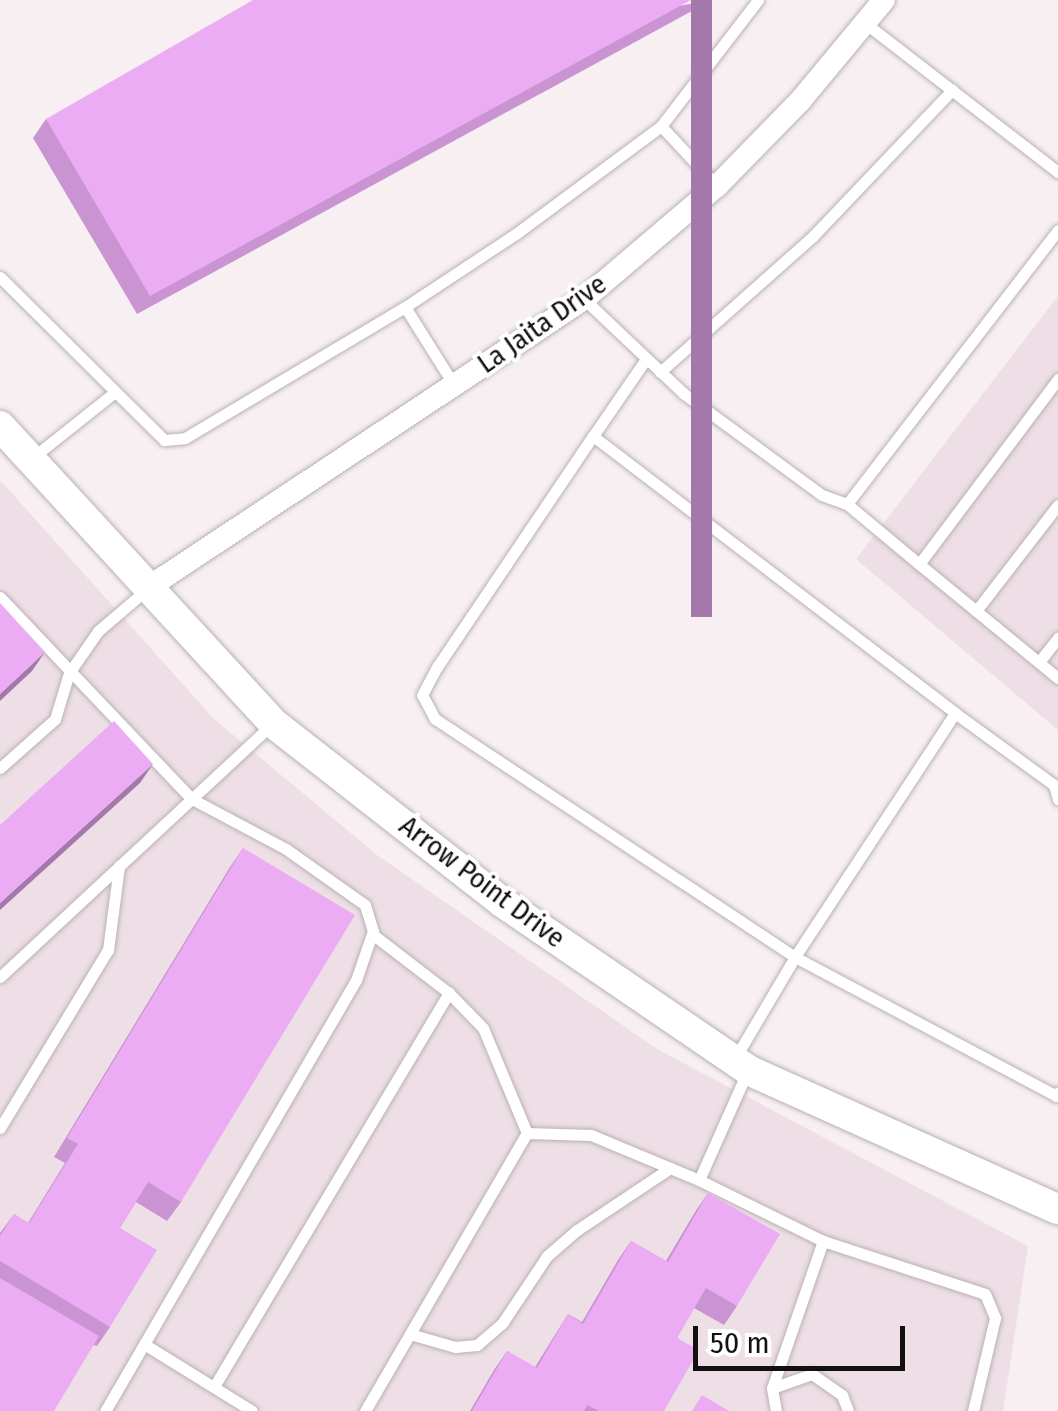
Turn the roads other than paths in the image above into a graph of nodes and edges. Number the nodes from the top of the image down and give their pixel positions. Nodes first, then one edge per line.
1 (758, 0) edge
2 (884, 0) edge
3 (865, 23) junction
4 (952, 90) junction
5 (661, 126) junction
6 (1058, 172) edge
7 (717, 186) junction
8 (1058, 230) edge
9 (0, 277) edge
10 (584, 299) junction
11 (405, 307) junction
12 (646, 359) junction
13 (660, 372) junction
14 (1058, 379) edge
15 (454, 384) junction
16 (115, 392) junction
17 (0, 426) edge
18 (593, 436) junction
19 (31, 459) junction
20 (847, 504) junction
21 (1058, 505) edge
22 (919, 564) junction
23 (149, 587) junction
24 (0, 597) edge
25 (976, 611) junction
26 (1058, 638) edge
27 (1039, 662) junction
28 (69, 674) junction
29 (1058, 678) edge
30 (954, 713) junction
31 (273, 723) junction
32 (0, 768) edge
33 (192, 799) junction
34 (1058, 800) edge
35 (120, 866) junction
36 (372, 934) junction
37 (795, 957) junction
38 (0, 977) edge
39 (449, 993) junction
40 (741, 1065) junction
41 (1058, 1092) edge
42 (0, 1128) edge
43 (527, 1133) junction
44 (670, 1168) junction
45 (698, 1180) junction
46 (1058, 1209) edge
47 (823, 1241) junction
48 (410, 1334) junction
49 (144, 1344) junction
50 (216, 1385) junction
51 (772, 1388) junction
52 (105, 1411) edge
53 (252, 1411) edge
54 (365, 1411) edge
55 (776, 1411) edge
56 (848, 1411) edge
57 (973, 1411) edge

1 - 5 lane
2 - 3 street, La Jaita Drive
3 - 4 lane
3 - 7 street, La Jaita Drive
4 - 6 lane
4 - 13 lane
5 - 7 lane
5 - 11 lane
7 - 10 street, La Jaita Drive
8 - 20 lane
9 - 16 lane
10 - 12 lane
10 - 15 street, La Jaita Drive
11 - 15 lane
11 - 16 lane
12 - 13 lane
12 - 18 lane
13 - 20 lane
14 - 22 lane
15 - 23 street, La Jaita Drive
16 - 19 lane
17 - 19 street, Arrow Point Drive
18 - 30 lane
18 - 37 lane
19 - 23 street, Arrow Point Drive
20 - 22 lane
21 - 25 lane
22 - 25 lane
23 - 28 lane
23 - 31 street, Arrow Point Drive
24 - 28 lane
25 - 27 lane
26 - 27 lane
27 - 29 lane
28 - 32 lane
28 - 33 lane
30 - 34 lane
30 - 37 lane
31 - 33 lane
31 - 40 street, Arrow Point Drive
33 - 35 lane
33 - 36 lane
35 - 38 lane
35 - 42 lane
36 - 39 lane
36 - 49 lane
37 - 40 lane
37 - 41 lane
39 - 43 lane
39 - 50 lane
40 - 45 lane
40 - 46 street, Arrow Point Drive
43 - 44 lane
43 - 48 lane
44 - 45 lane
44 - 48 lane
45 - 47 lane
47 - 51 lane
47 - 57 lane
48 - 54 lane
49 - 50 lane
49 - 52 lane
50 - 53 lane
51 - 55 lane
51 - 56 lane

